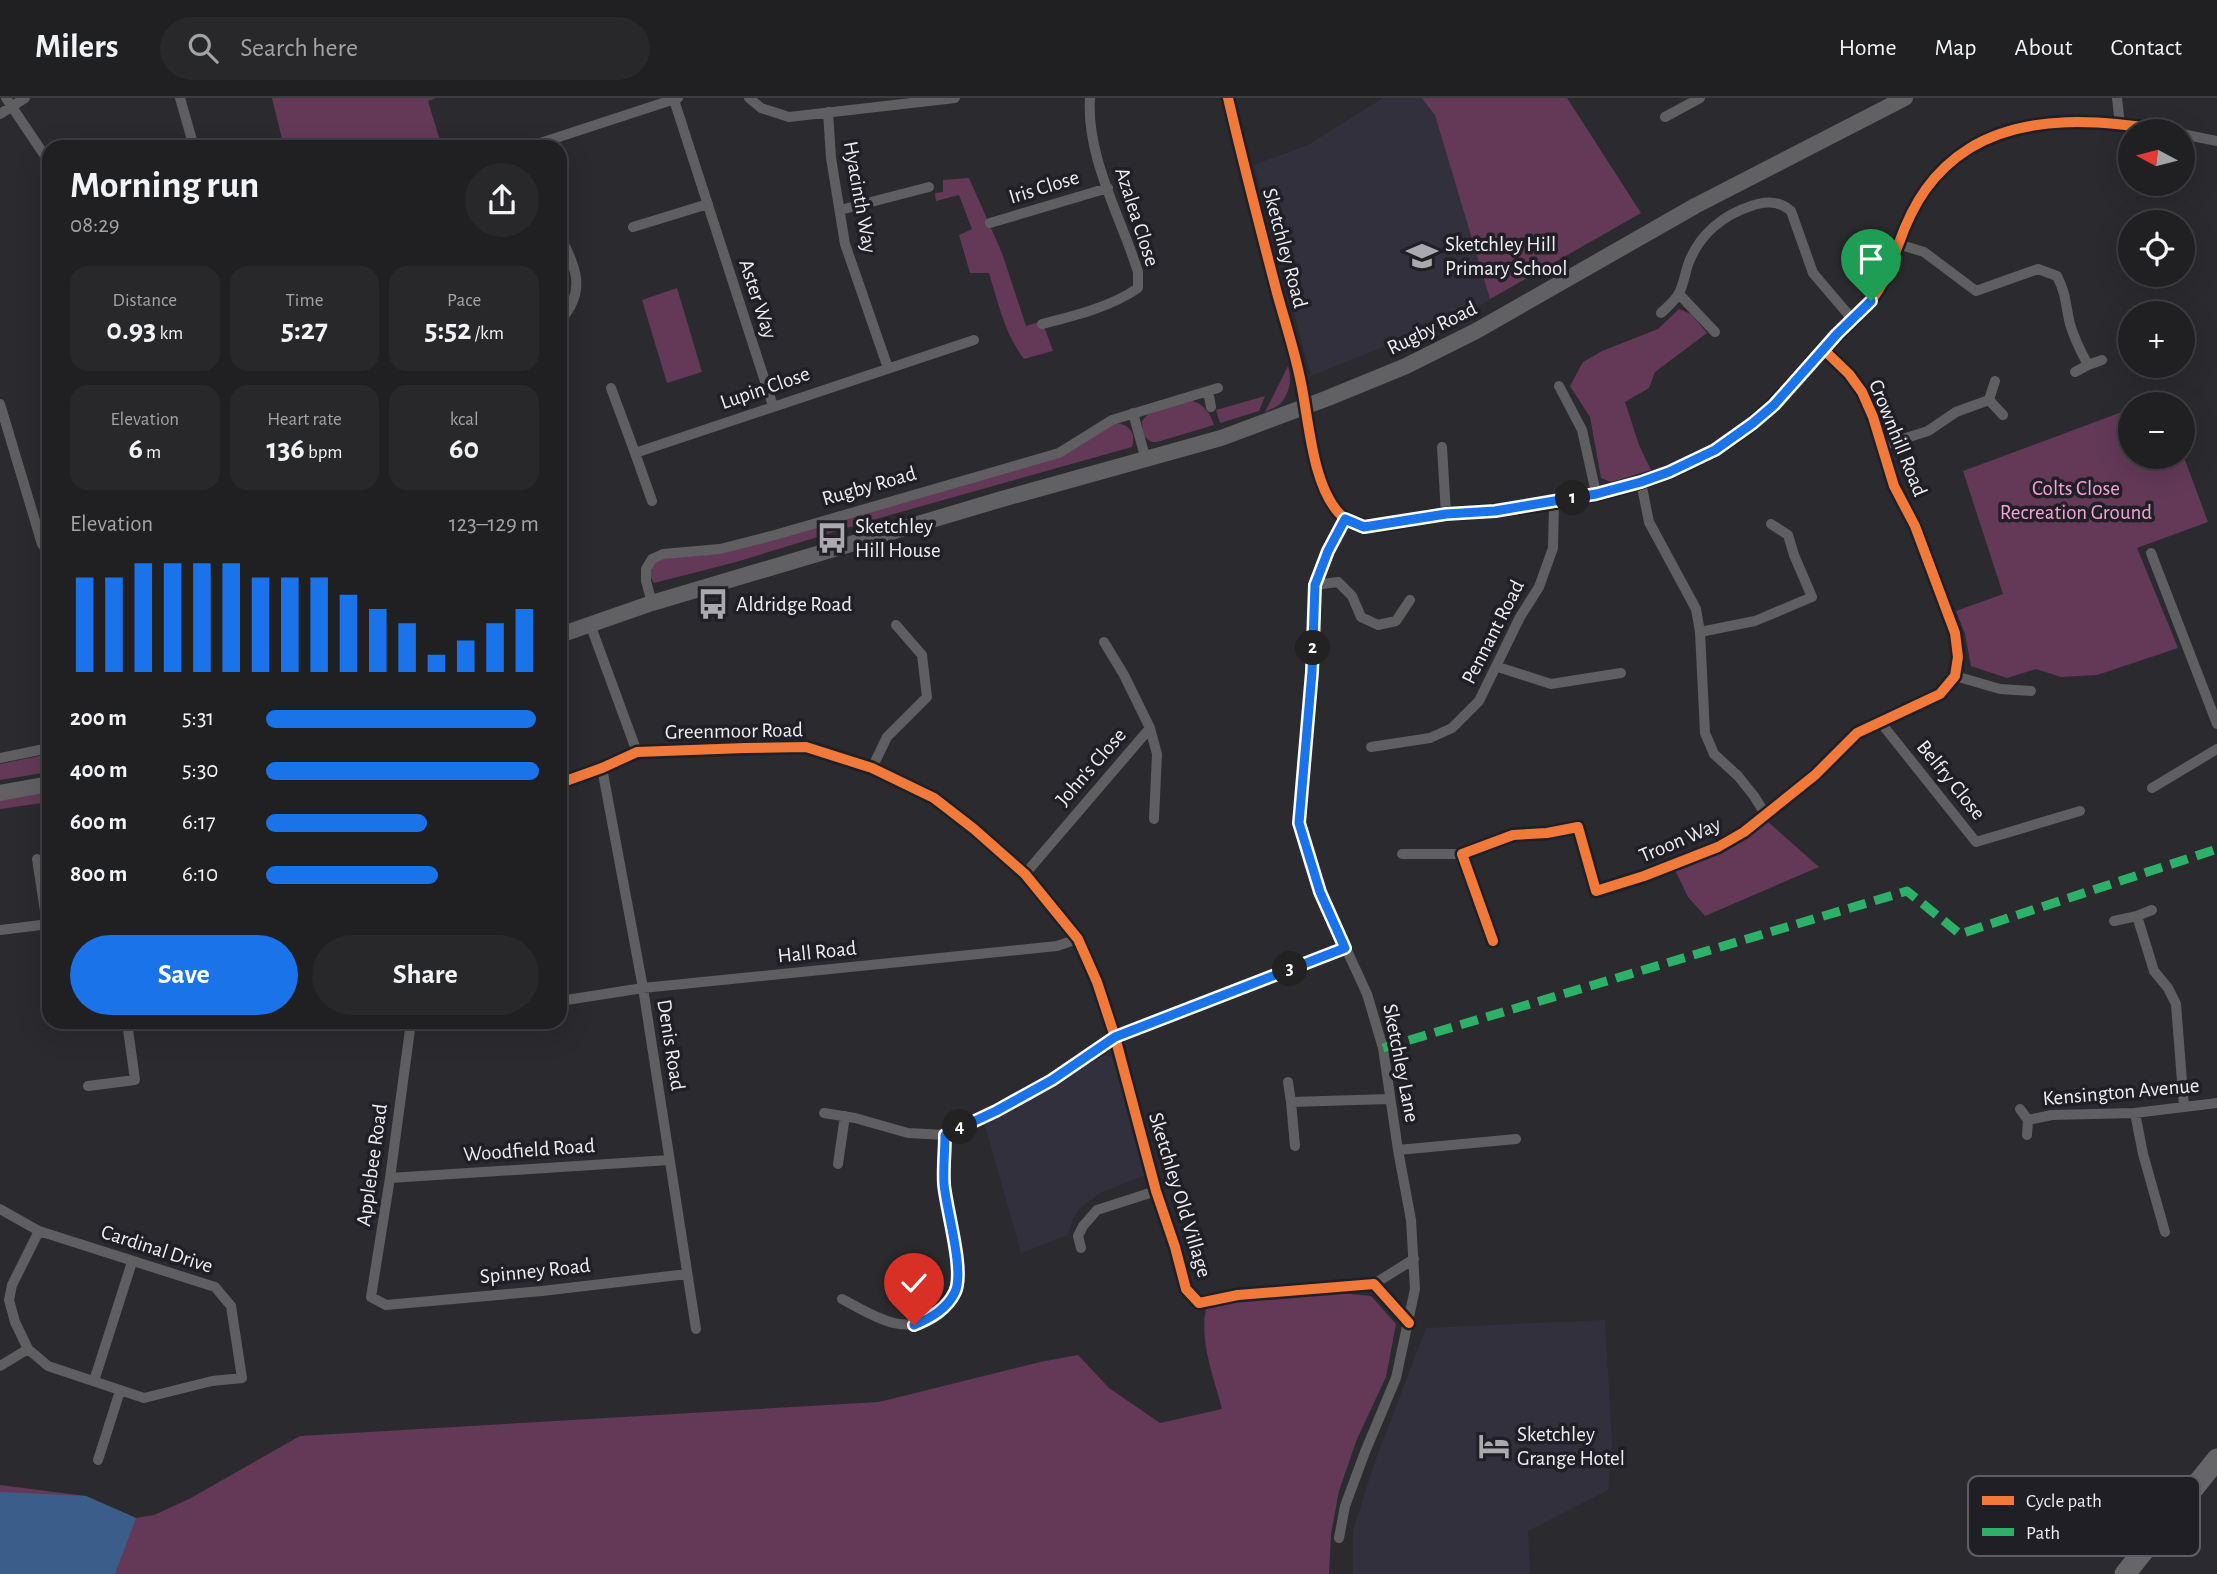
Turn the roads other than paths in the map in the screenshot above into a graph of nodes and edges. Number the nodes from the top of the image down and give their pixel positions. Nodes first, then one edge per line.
1 (25, 98) edge
2 (180, 98) edge
3 (749, 98) edge
4 (955, 98) edge
5 (1090, 98) edge
6 (1228, 98) edge
7 (1700, 98) edge
8 (1905, 98) edge
9 (2117, 98) edge
10 (677, 99) edge
11 (9, 103) edge
12 (828, 112) junction
13 (0, 114) edge
14 (1665, 117) dead end
15 (2119, 119) edge
16 (2118, 125) edge
17 (2195, 137) edge
18 (192, 140) edge
19 (550, 140) edge
20 (2217, 141) edge
21 (42, 152) edge
22 (929, 187) dead end
23 (1108, 188) junction
24 (708, 204) junction
25 (840, 210) junction
26 (990, 223) dead end
27 (633, 227) dead end
28 (1898, 244) junction
29 (567, 250) edge
30 (1679, 294) junction
31 (567, 313) edge
32 (1661, 313) dead end
33 (1853, 320) junction
34 (1042, 324) dead end
35 (1715, 332) dead end
36 (974, 340) dead end
37 (954, 346) junction
38 (1823, 349) junction
39 (958, 358) dead end
40 (2102, 360) dead end
41 (2088, 365) junction
42 (888, 368) junction
43 (2074, 372) dead end
44 (1995, 381) dead end
45 (1559, 386) dead end
46 (611, 388) dead end
47 (1989, 400) junction
48 (0, 404) edge
49 (773, 406) junction
50 (1212, 407) dead end
51 (1305, 407) junction
52 (1133, 414) junction
53 (2003, 415) dead end
54 (1881, 446) junction
55 (1442, 447) dead end
56 (635, 453) junction
57 (1146, 460) junction
58 (1641, 482) junction
59 (1596, 494) junction
60 (652, 501) dead end
61 (1554, 502) junction
62 (1446, 514) junction
63 (1345, 519) junction
64 (1772, 524) dead end
65 (42, 545) edge
66 (2151, 553) dead end
67 (1315, 585) junction
68 (1410, 600) dead end
69 (652, 603) junction
70 (590, 624) junction
71 (896, 625) dead end
72 (567, 632) edge
73 (1700, 632) junction
74 (1104, 642) dead end
75 (1497, 667) junction
76 (1620, 673) dead end
77 (1955, 676) junction
78 (2031, 691) dead end
79 (1881, 723) junction
80 (2217, 724) edge
81 (1150, 728) junction
82 (1371, 747) dead end
83 (42, 749) edge
84 (2217, 749) edge
85 (637, 752) junction
86 (0, 758) edge
87 (602, 768) junction
88 (872, 768) junction
89 (567, 780) edge
90 (42, 785) edge
91 (2152, 788) dead end
92 (0, 793) edge
93 (2080, 811) dead end
94 (1766, 815) junction
95 (1154, 819) dead end
96 (1402, 854) dead end
97 (1462, 854) junction
98 (37, 859) dead end
99 (1025, 874) junction
100 (42, 889) edge
101 (2152, 910) dead end
102 (2137, 916) junction
103 (2114, 921) dead end
104 (42, 925) edge
105 (0, 930) edge
106 (1077, 939) junction
107 (1493, 941) dead end
108 (1345, 948) junction
109 (643, 988) junction
110 (567, 1000) edge
111 (128, 1029) edge
112 (410, 1029) edge
113 (1115, 1037) junction
114 (1287, 1082) dead end
115 (88, 1086) dead end
116 (1389, 1099) junction
117 (1291, 1102) junction
118 (2217, 1103) edge
119 (2184, 1107) junction
120 (2021, 1109) dead end
121 (824, 1113) dead end
122 (2134, 1113) junction
123 (845, 1116) junction
124 (2028, 1120) junction
125 (945, 1135) junction
126 (2027, 1135) dead end
127 (1516, 1139) dead end
128 (1295, 1146) dead end
129 (1398, 1150) junction
130 (669, 1160) junction
131 (838, 1164) dead end
132 (390, 1178) junction
133 (1156, 1191) junction
134 (0, 1209) edge
135 (39, 1231) junction
136 (2165, 1233) dead end
137 (1081, 1248) dead end
138 (1415, 1259) junction
139 (132, 1262) junction
140 (687, 1273) junction
141 (1374, 1284) junction
142 (842, 1299) dead end
143 (386, 1305) joint
144 (1409, 1323) junction
145 (696, 1329) dead end
146 (27, 1349) junction
147 (0, 1366) edge
148 (94, 1381) junction
149 (120, 1391) junction
150 (2217, 1459) edge
151 (98, 1460) dead end
152 (2200, 1480) edge
153 (1339, 1538) dead end
154 (2139, 1556) edge
155 (2124, 1574) edge

1 - 11 street
2 - 18 street
3 - 12 street
4 - 12 street
5 - 23 street, Azalea Close
6 - 51 street, Sketchley Road
7 - 14 street
8 - 51 main road, Rugby Road
9 - 15 street
10 - 19 street
10 - 24 street, Aster Way
11 - 13 street
11 - 21 street
12 - 25 street, Hyacinth Way
16 - 28 street
17 - 20 street
22 - 25 street
23 - 26 street, Iris Close
23 - 34 street, Azalea Close
24 - 27 street
24 - 49 street, Aster Way
25 - 42 street, Hyacinth Way
28 - 33 street
28 - 41 street
29 - 31 street
30 - 32 street
30 - 33 street
30 - 35 street
33 - 38 street
36 - 37 street, Lupin Close
37 - 39 street
37 - 42 street, Lupin Close
38 - 54 street, Crownhill Road
38 - 58 street
40 - 41 street
41 - 43 street
42 - 49 street, Lupin Close
44 - 47 street
45 - 59 street
46 - 56 street
47 - 53 street
47 - 54 street
48 - 65 street
49 - 56 street, Lupin Close
50 - 52 street, Rugby Road
51 - 57 main road, Rugby Road
51 - 63 street, Sketchley Road
52 - 57 street
52 - 69 street, Rugby Road
54 - 77 street, Crownhill Road
55 - 62 street
56 - 60 street
57 - 69 main road, Rugby Road
58 - 59 street
58 - 73 street
59 - 61 street
61 - 62 street
61 - 75 street, Pennant Road
62 - 63 street
63 - 67 street, Sketchley Lane
64 - 73 street
66 - 80 street
67 - 68 street
67 - 108 street, Sketchley Lane
69 - 70 main road, Rugby Road
70 - 72 main road, Rugby Road
70 - 85 street
71 - 88 street
73 - 94 street
74 - 81 street, John's Close
75 - 76 street
75 - 82 street, Pennant Road
77 - 78 street
77 - 79 street, Troon Way
79 - 93 street, Belfry Close
79 - 94 street, Troon Way
81 - 95 street
81 - 99 street, John's Close
83 - 86 street
84 - 91 street
85 - 87 street, Greenmoor Road
85 - 88 street, Greenmoor Road
87 - 89 street, Greenmoor Road
87 - 109 street, Denis Road
88 - 99 street, Greenmoor Road
90 - 92 main road
94 - 97 street, Troon Way
96 - 97 street
97 - 107 street
98 - 100 street
99 - 106 street, Greenmoor Road
101 - 102 street
102 - 103 street
102 - 119 street
104 - 105 street
106 - 109 street, Hall Road
106 - 113 street, Greenmoor Road
108 - 113 street
108 - 116 street, Sketchley Lane
109 - 110 street, Hall Road
109 - 130 street, Denis Road
111 - 115 street
112 - 132 street, Applebee Road
113 - 125 street
113 - 133 street, Sketchley Old Village
114 - 117 street
116 - 117 street
116 - 129 street, Sketchley Lane
117 - 128 street
118 - 119 street, Kensington Avenue
119 - 122 street, Kensington Avenue
120 - 124 street, Kensington Avenue
121 - 123 street
122 - 124 street, Kensington Avenue
122 - 136 street
123 - 125 street
123 - 131 street
124 - 126 street, Kensington Avenue
125 - 142 street
127 - 129 street
129 - 138 street, Sketchley Lane
130 - 132 street, Woodfield Road
130 - 140 street, Denis Road
132 - 143 street, Applebee Road
133 - 137 street
133 - 141 street, Sketchley Old Village
134 - 135 street, Cardinal Drive
135 - 139 street, Cardinal Drive
135 - 146 street
138 - 141 street, Sketchley Old Village
138 - 144 street, Sketchley Lane
139 - 148 street
139 - 149 street, Cardinal Drive
140 - 143 street, Spinney Road
140 - 145 street, Denis Road
141 - 144 street
144 - 153 street, Sketchley Lane
146 - 147 street
146 - 148 street
148 - 149 street
149 - 151 street
150 - 152 highway
154 - 155 highway

